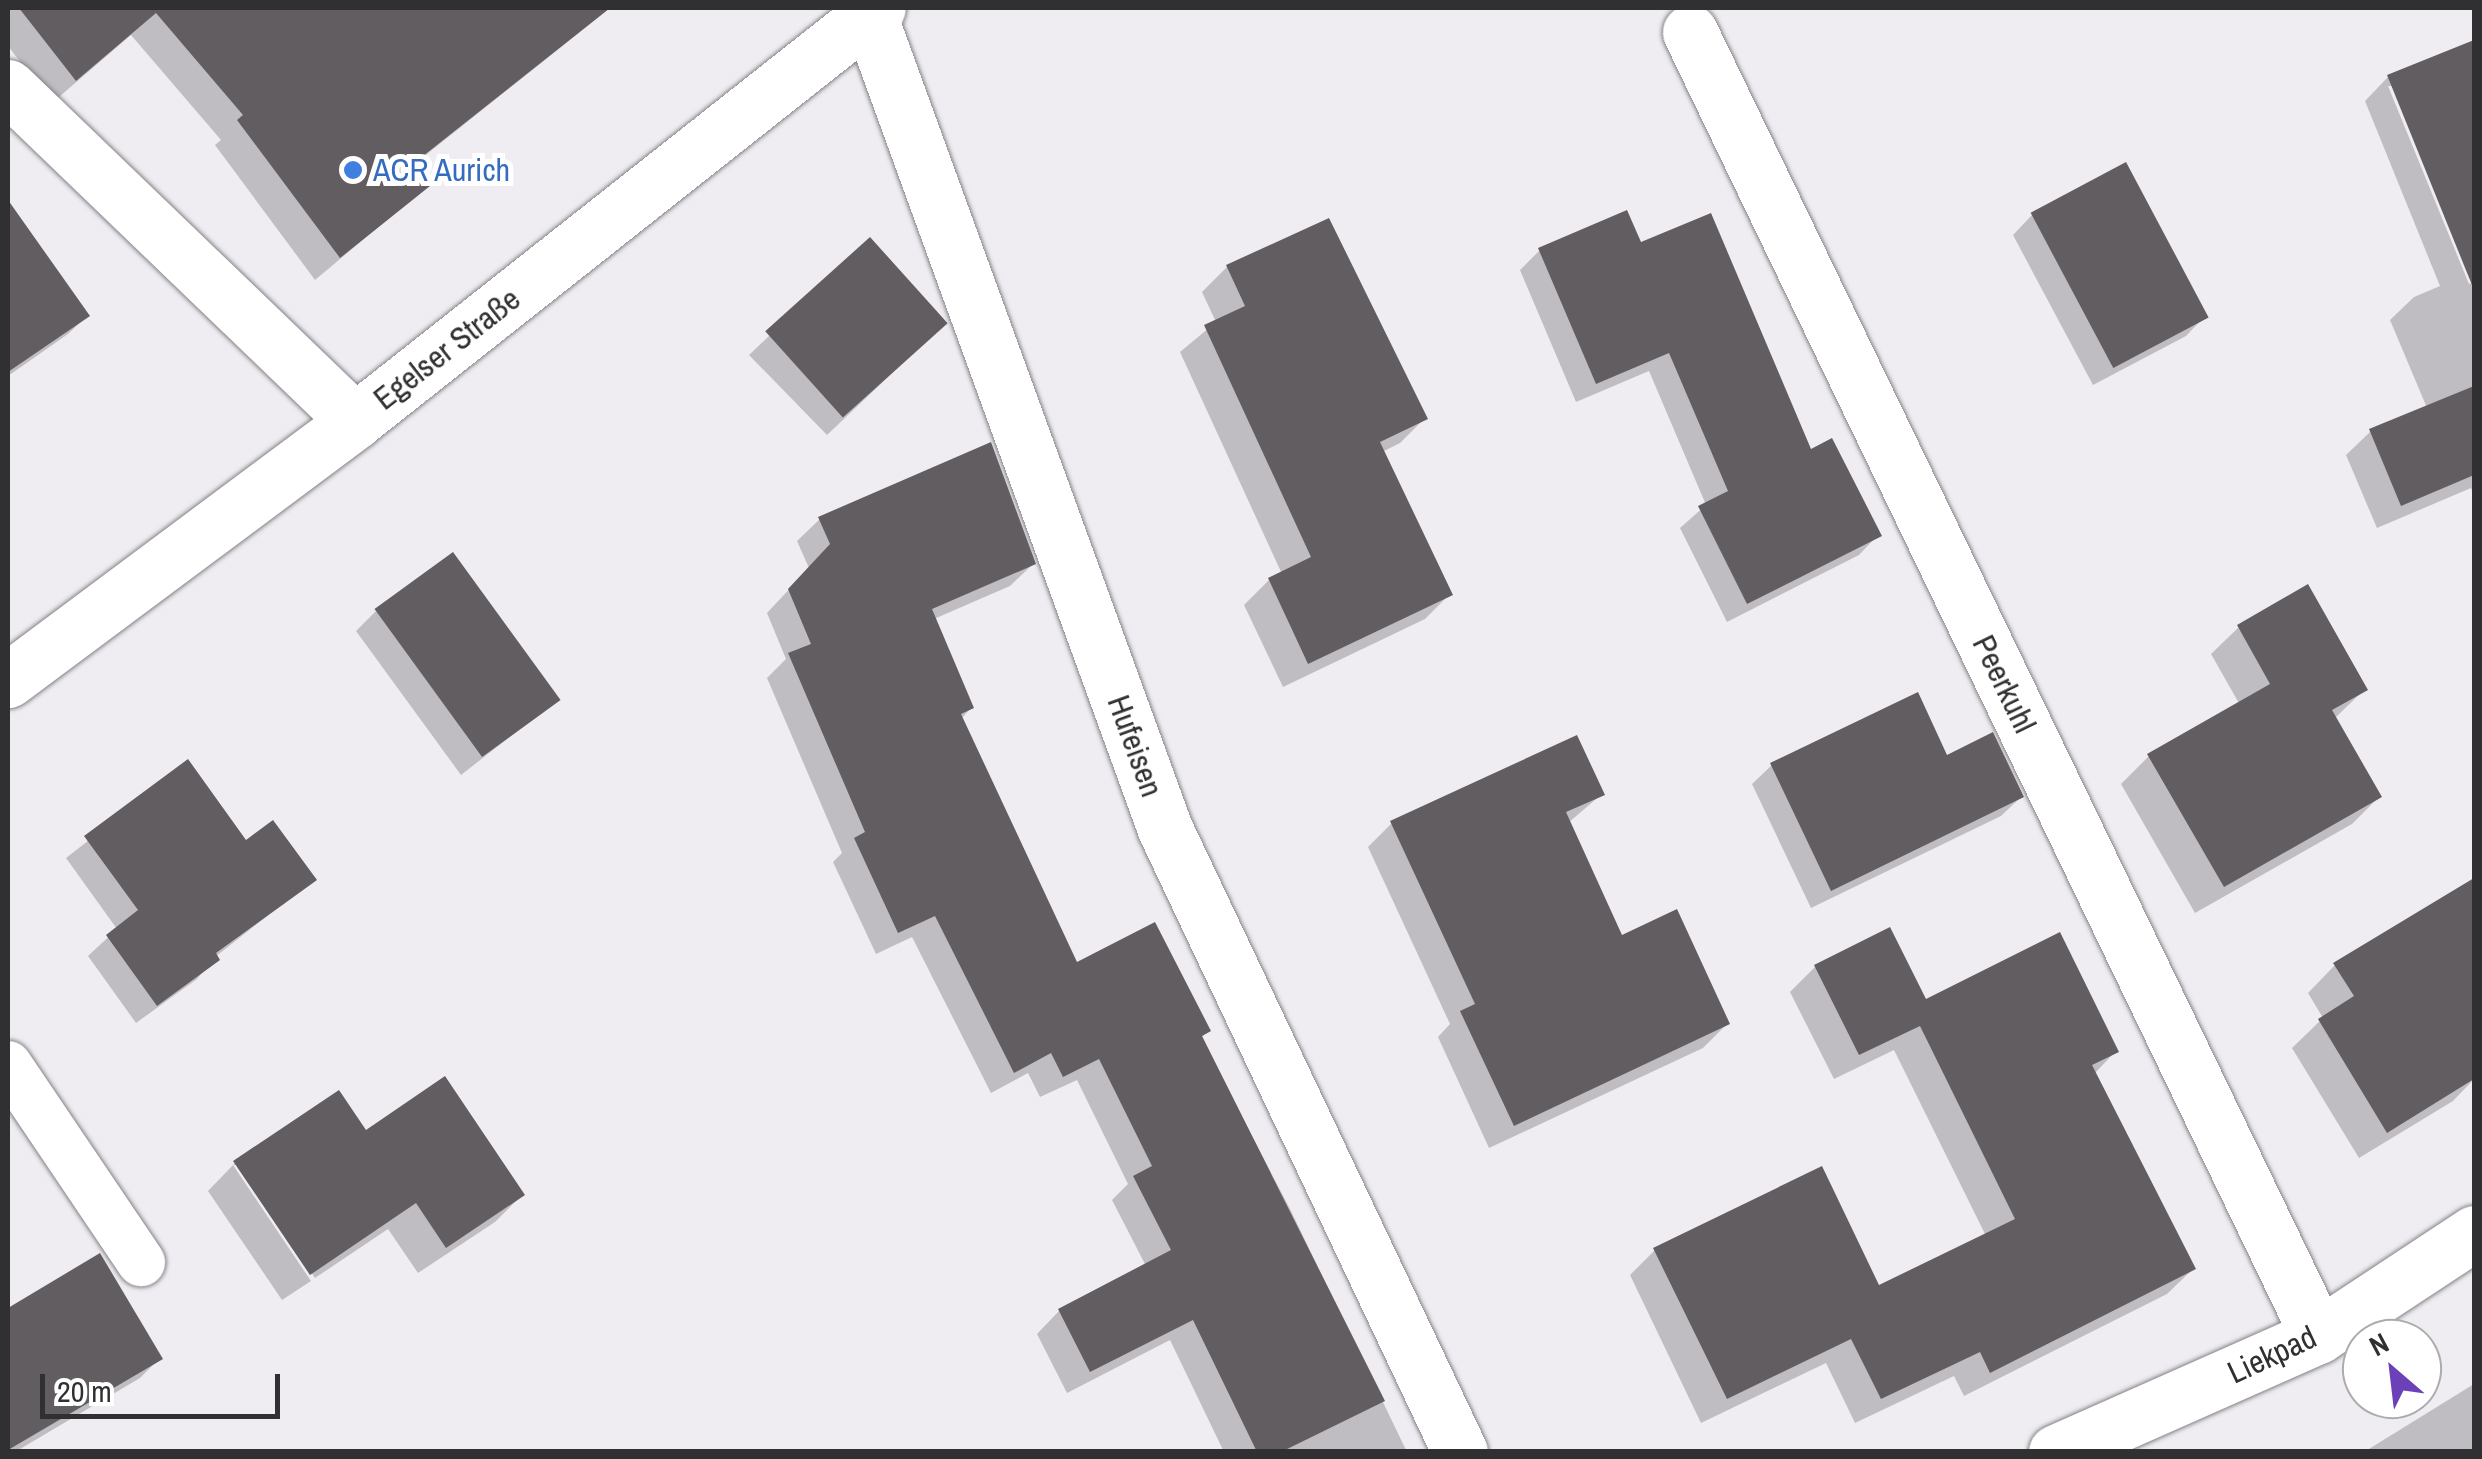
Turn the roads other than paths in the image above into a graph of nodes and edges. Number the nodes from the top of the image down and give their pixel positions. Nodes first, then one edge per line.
1 (874, 11) edge
2 (1690, 32) dead end
3 (8, 88) edge
4 (356, 421) junction
5 (8, 680) edge
6 (8, 1065) edge
7 (2474, 1233) edge
8 (142, 1262) dead end
9 (2318, 1336) junction
10 (1460, 1452) edge
11 (2056, 1452) edge

1 - 4 street, Egelser Straße
1 - 10 street, Hufeisen
2 - 9 street, Peerkuhl
3 - 4 street
4 - 5 street, Egelser Straße
6 - 8 lane
7 - 9 street, Liekpad
9 - 11 street, Liekpad

